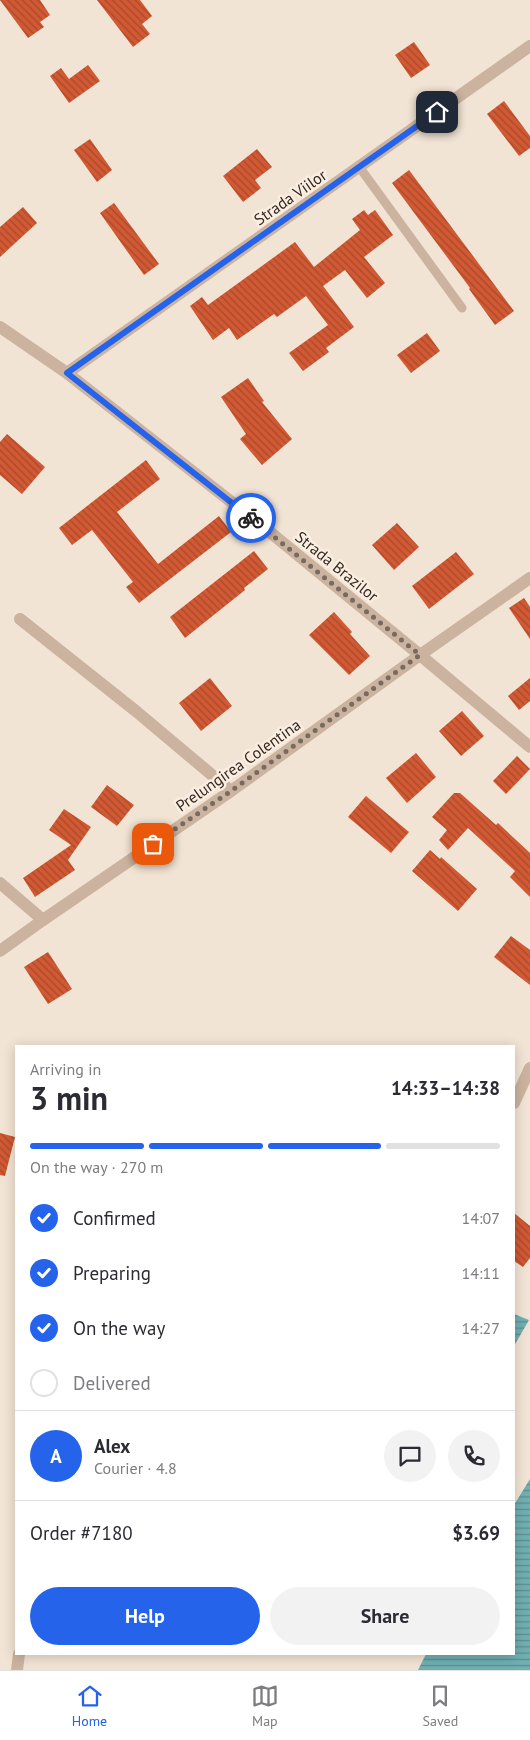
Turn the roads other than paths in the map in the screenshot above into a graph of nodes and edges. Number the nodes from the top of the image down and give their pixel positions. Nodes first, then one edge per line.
1 (530, 46) edge
2 (360, 168) junction
3 (462, 308) dead end
4 (0, 327) edge
5 (67, 373) junction
6 (530, 578) edge
7 (20, 619) dead end
8 (420, 655) junction
9 (530, 747) edge
10 (231, 791) junction
11 (0, 884) edge
12 (43, 920) junction
13 (0, 951) edge
14 (530, 1068) edge
15 (515, 1101) edge
16 (19, 1655) edge
17 (17, 1670) edge

1 - 2 street, Strada Viilor
2 - 3 lane
2 - 5 street, Strada Viilor
4 - 5 street, Strada Brazilor
5 - 8 street, Strada Brazilor
6 - 8 street, Prelungirea Colentina
7 - 10 street
8 - 9 street, Strada Brazilor
8 - 10 street, Prelungirea Colentina
10 - 12 street, Prelungirea Colentina
11 - 12 street
12 - 13 street, Prelungirea Colentina
14 - 15 street
16 - 17 street

